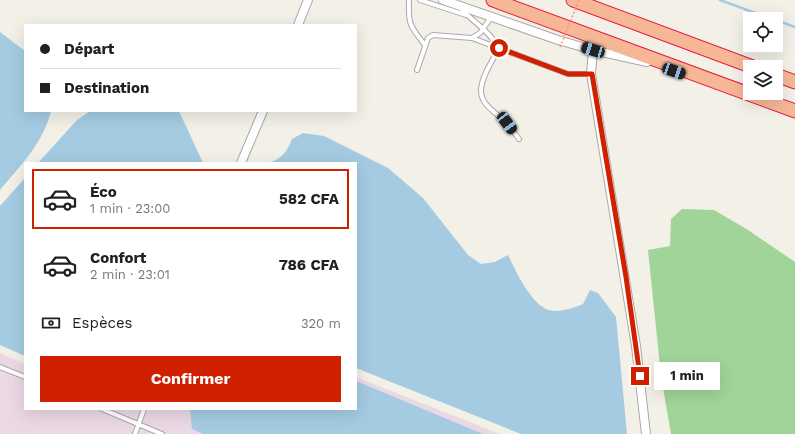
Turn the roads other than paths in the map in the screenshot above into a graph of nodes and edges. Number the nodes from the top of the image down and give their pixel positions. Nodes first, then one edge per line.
1 (308, 0) edge
2 (409, 0) edge
3 (420, 0) edge
4 (444, 0) edge
5 (493, 0) edge
6 (573, 0) edge
7 (459, 5) junction
8 (466, 15) junction
9 (492, 16) junction
10 (298, 24) edge
11 (484, 28) junction
12 (472, 38) junction
13 (425, 45) junction
14 (499, 48) junction
15 (593, 50) junction
16 (743, 63) edge
17 (417, 70) dead end
18 (592, 74) junction
19 (783, 78) edge
20 (795, 82) edge
21 (263, 112) edge
22 (795, 112) edge
23 (519, 139) dead end
24 (241, 162) edge
25 (0, 367) edge
26 (24, 377) edge
27 (104, 410) edge
28 (144, 410) edge
29 (139, 424) junction
30 (135, 434) edge
31 (162, 434) edge
32 (646, 434) edge

1 - 10 street
2 - 13 lane
3 - 8 lane
4 - 7 street
5 - 22 highway
6 - 16 highway
7 - 8 lane
7 - 9 street
8 - 11 lane
9 - 11 lane
9 - 15 street
11 - 12 lane
11 - 14 lane
12 - 13 lane
12 - 14 lane
13 - 17 lane
14 - 18 lane
14 - 23 lane
15 - 18 street
15 - 22 street
18 - 32 street
19 - 20 highway
21 - 24 street
25 - 26 lane
27 - 29 lane
28 - 29 lane
29 - 30 lane
29 - 31 lane

